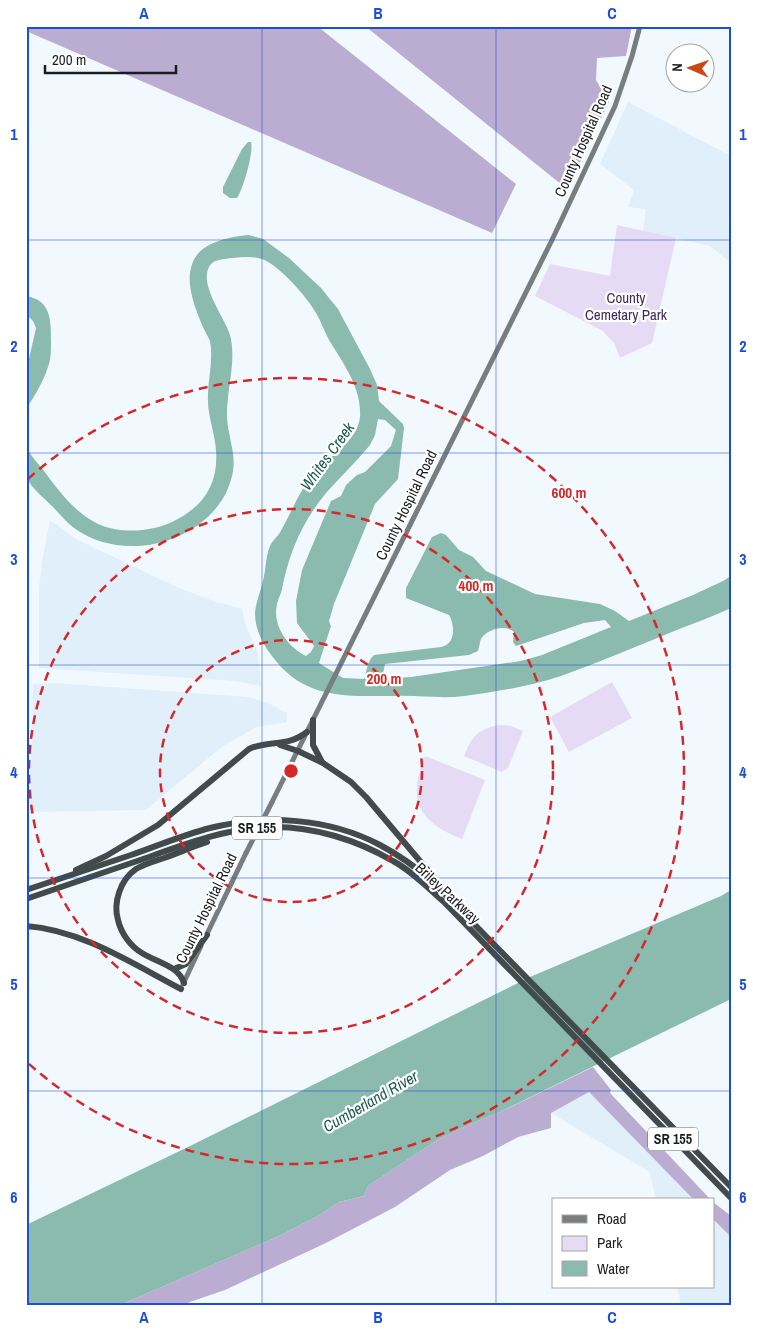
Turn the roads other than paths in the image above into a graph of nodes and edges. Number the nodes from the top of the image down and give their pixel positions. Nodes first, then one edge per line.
1 (640, 26) edge
2 (313, 720) junction
3 (307, 732) junction
4 (277, 744) junction
5 (298, 750) junction
6 (323, 763) junction
7 (230, 833) junction
8 (46, 883) junction
9 (26, 890) edge
10 (26, 899) edge
11 (454, 902) junction
12 (26, 926) edge
13 (207, 935) junction
14 (174, 970) junction
15 (183, 986) junction
16 (731, 1187) edge
17 (731, 1198) edge

1 - 2 main road, County Hospital Road
2 - 3 main road, County Hospital Road
2 - 6 highway
3 - 4 highway
3 - 5 main road, County Hospital Road
4 - 5 highway
4 - 8 highway
5 - 6 highway
5 - 13 main road, County Hospital Road, bridge
6 - 11 highway
7 - 10 highway, Briley Parkway / SR 155
7 - 14 highway
7 - 17 highway, Briley Parkway / SR 155
8 - 9 highway, Briley Parkway / SR 155
8 - 11 highway, Briley Parkway / SR 155
11 - 16 highway, Briley Parkway / SR 155
12 - 15 highway
13 - 14 highway
13 - 15 main road, County Hospital Road
14 - 15 highway

